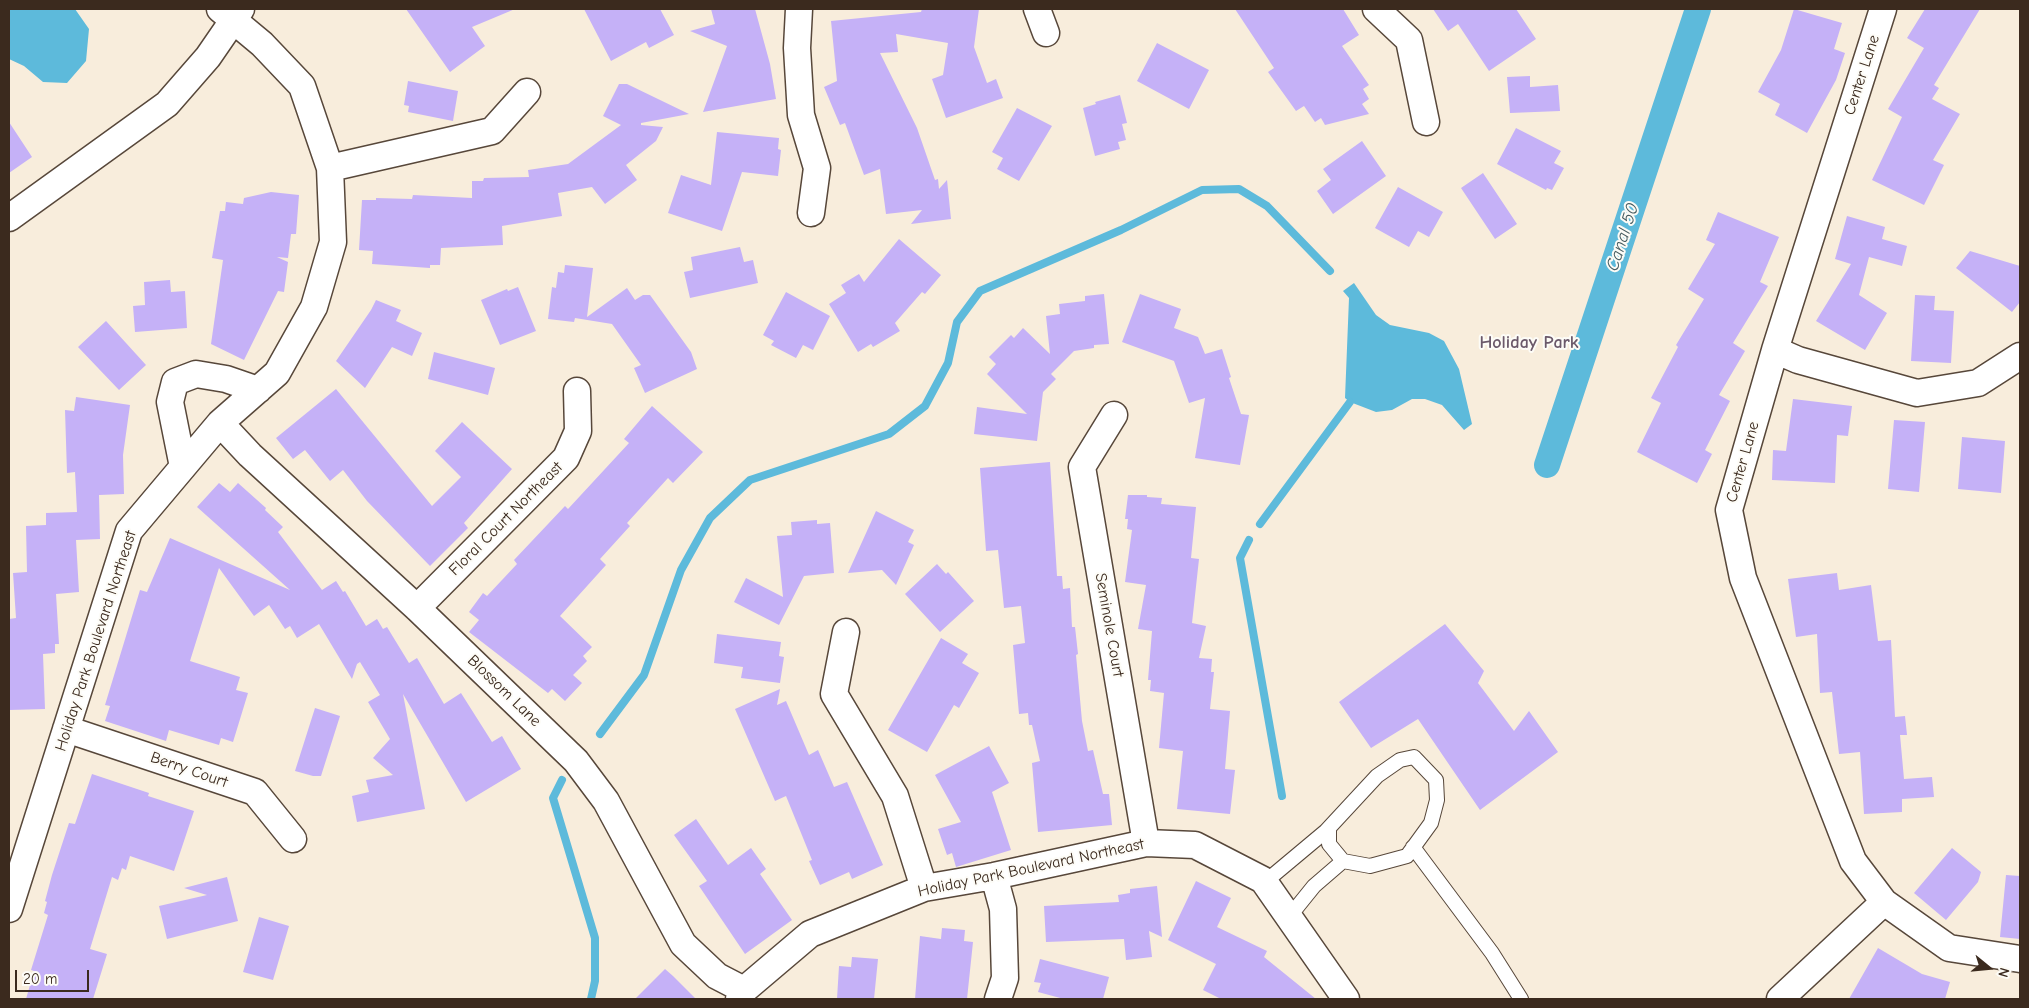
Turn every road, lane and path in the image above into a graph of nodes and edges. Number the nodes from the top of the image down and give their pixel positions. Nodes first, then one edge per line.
1 (799, 9) edge
2 (1037, 9) edge
3 (1376, 9) edge
4 (1883, 9) edge
5 (231, 12) edge
6 (1046, 33) dead end
7 (527, 92) dead end
8 (1426, 122) dead end
9 (330, 168) junction
10 (811, 213) dead end
11 (9, 218) edge
12 (1775, 350) junction
13 (2020, 356) edge
14 (258, 390) junction
15 (577, 391) dead end
16 (1114, 415) dead end
17 (220, 423) junction
18 (183, 467) junction
19 (417, 608) junction
20 (846, 632) dead end
21 (66, 729) junction
22 (1330, 828) junction
23 (293, 839) dead end
24 (1146, 843) junction
25 (1413, 848) junction
26 (1343, 861) junction
27 (994, 876) junction
28 (1265, 882) junction
29 (924, 888) junction
30 (1884, 902) junction
31 (9, 909) edge
32 (1289, 917) junction
33 (2020, 959) edge
34 (742, 995) edge
35 (998, 999) edge
36 (1346, 999) edge
37 (1521, 999) edge
38 (1780, 999) edge

1 - 10 street
2 - 6 street
3 - 8 street
4 - 12 street, Center Lane
5 - 9 street, Holiday Park Boulevard Northeast
5 - 11 street
7 - 9 street
9 - 14 street, Holiday Park Boulevard Northeast
12 - 13 street
12 - 30 street, Center Lane
14 - 17 street, Holiday Park Boulevard Northeast
14 - 18 street
15 - 19 street, Floral Court Northeast
16 - 24 street, Seminole Court
17 - 18 street, Holiday Park Boulevard Northeast
17 - 19 street, Blossom Lane
18 - 21 street, Holiday Park Boulevard Northeast
19 - 34 street, Blossom Lane
20 - 29 street
21 - 23 street, Berry Court
21 - 31 street, Holiday Park Boulevard Northeast
22 - 25 lane
22 - 26 lane
22 - 28 lane
24 - 27 street, Holiday Park Boulevard Northeast
24 - 28 street, Holiday Park Boulevard Northeast
25 - 26 lane
25 - 37 lane
26 - 32 lane
27 - 29 street, Holiday Park Boulevard Northeast
27 - 35 street
28 - 32 street, Holiday Park Boulevard Northeast
29 - 34 street, Holiday Park Boulevard Northeast
30 - 33 street
30 - 38 street
32 - 36 street, Holiday Park Boulevard Northeast

